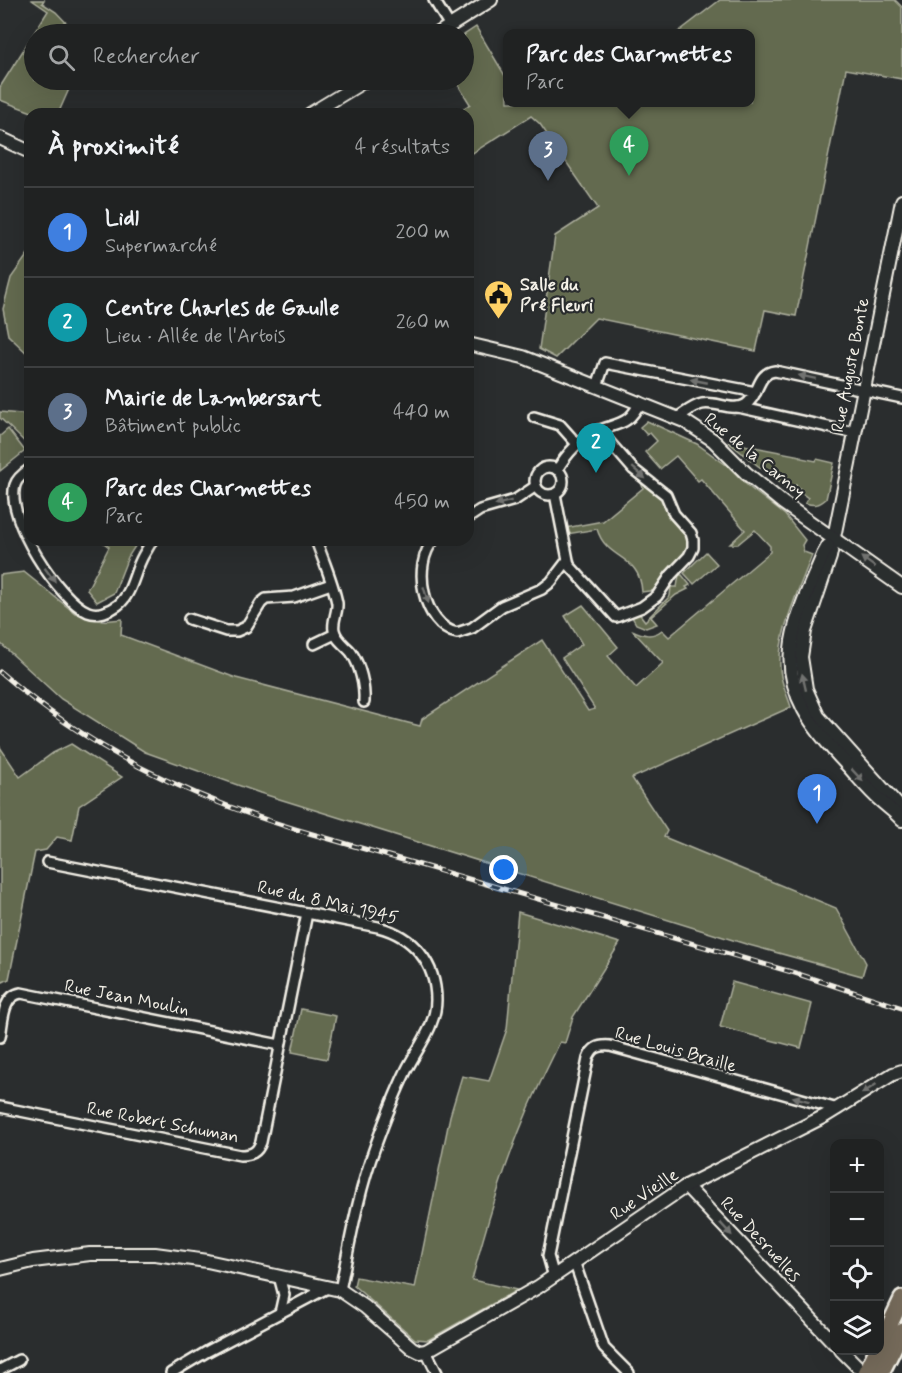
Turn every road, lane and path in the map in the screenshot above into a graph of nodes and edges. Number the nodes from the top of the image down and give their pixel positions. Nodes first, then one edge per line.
1 (434, 0) edge
2 (492, 0) edge
3 (449, 24) edge
4 (453, 24) edge
5 (350, 90) edge
6 (320, 108) edge
7 (0, 138) edge
8 (24, 149) edge
9 (902, 201) edge
10 (474, 345) edge
11 (597, 386) junction
12 (864, 389) junction
13 (756, 392) junction
14 (902, 398) edge
15 (640, 402) junction
16 (738, 408) junction
17 (534, 417) dead end
18 (677, 418) junction
19 (599, 430) junction
20 (855, 433) junction
21 (577, 444) junction
22 (557, 470) junction
23 (24, 474) edge
24 (536, 486) junction
25 (555, 494) junction
26 (474, 514) edge
27 (24, 533) edge
28 (833, 537) junction
29 (30, 546) edge
30 (149, 546) edge
31 (318, 546) edge
32 (430, 546) edge
33 (567, 561) junction
34 (900, 582) edge
35 (331, 584) junction
36 (189, 619) dead end
37 (334, 634) junction
38 (314, 644) dead end
39 (364, 702) dead end
40 (902, 810) edge
41 (902, 820) edge
42 (46, 862) dead end
43 (307, 913) junction
44 (0, 1038) edge
45 (280, 1045) junction
46 (902, 1071) edge
47 (0, 1107) edge
48 (838, 1109) junction
49 (686, 1186) junction
50 (575, 1264) junction
51 (0, 1269) edge
52 (279, 1276) junction
53 (554, 1277) junction
54 (335, 1288) junction
55 (902, 1299) edge
56 (280, 1312) junction
57 (902, 1331) edge
58 (884, 1335) edge
59 (830, 1339) edge
60 (426, 1352) junction
61 (846, 1355) edge
62 (874, 1355) edge
63 (19, 1360) dead end
64 (0, 1370) edge
65 (434, 1372) edge
66 (171, 1373) edge
67 (629, 1373) edge
68 (865, 1373) edge
69 (881, 1373) edge

1 - 3 street
2 - 4 street
5 - 6 street
7 - 8 street
9 - 12 street, Rue Auguste Bonte
10 - 11 street, Rue de la Carnoy
13 -> 11 street
11 - 15 street, Rue de la Carnoy
12 -> 13 street
12 - 14 street
12 - 20 street, Rue Auguste Bonte
13 - 16 street
15 - 18 street, Rue de la Carnoy
15 - 19 street
16 - 18 street
16 - 20 street
17 - 21 street
18 - 28 street, Rue de la Carnoy
19 - 21 street
19 -> 33 street
20 - 28 street, Rue Auguste Bonte
21 - 22 street
22 - 24 street
22 - 25 street
23 -> 27 street
24 - 25 street
24 -> 26 street
25 - 33 street
34 -> 28 street, Rue de la Carnoy
40 -> 28 street, Rue Auguste Bonte
28 -> 41 street, Rue Auguste Bonte
29 -> 30 street
31 - 35 street
32 -> 33 street
35 - 36 street
35 - 37 street
37 - 38 street
37 - 39 street
42 - 43 street, Rue du 8 Mai 1945
43 - 45 street, Rue Robert Schuman
43 - 54 street, Rue du 8 Mai 1945
44 - 45 street, Rue Jean Moulin
45 - 47 street, Rue Robert Schuman
46 -> 48 street, Rue Vieille
48 - 49 street, Rue Vieille
48 -> 53 street, Rue Louis Braille
49 - 50 street, Rue Vieille
49 -> 59 street, Rue Desruelles
50 - 53 street, Rue Vieille
50 - 67 street
51 - 52 street
52 - 54 street
52 - 56 street
53 - 60 street, Rue Vieille
54 - 56 street
54 - 60 street
55 - 58 main road
56 - 66 street
57 - 69 main road
60 - 65 street
61 - 68 street
62 - 68 main road
63 - 64 street

